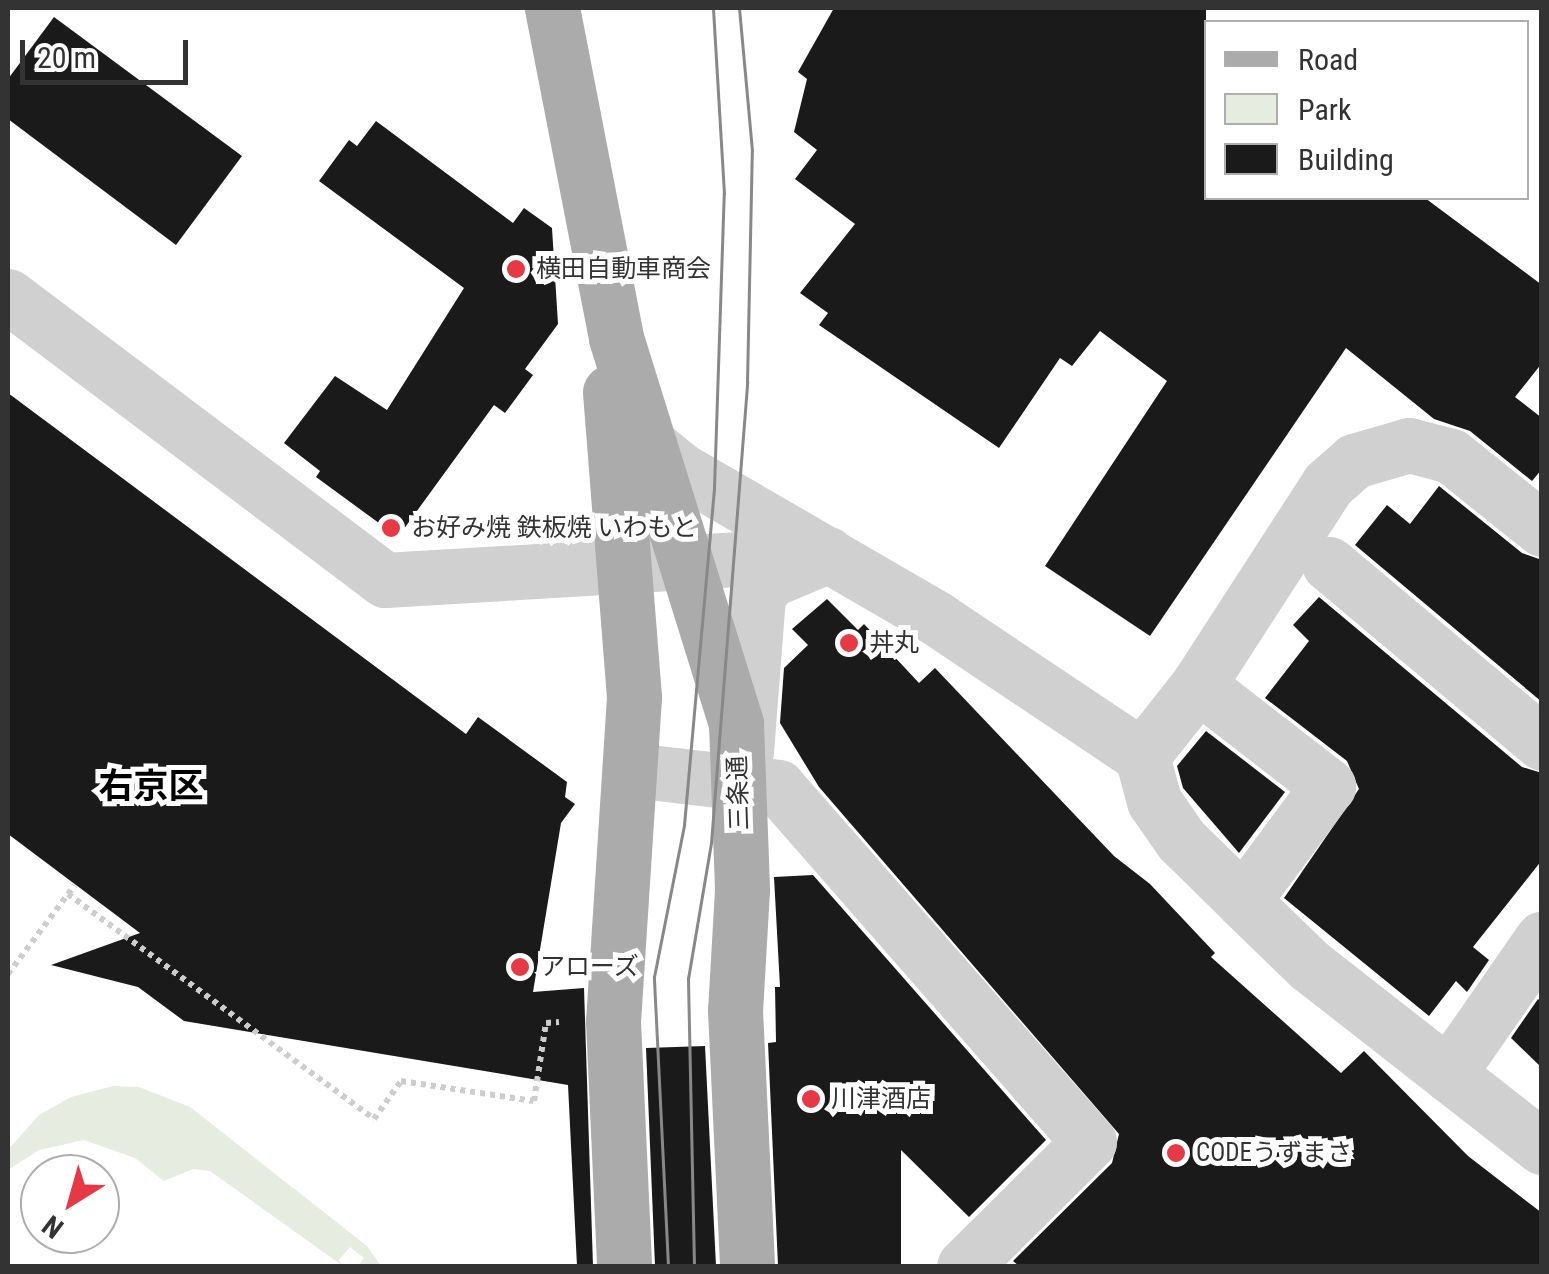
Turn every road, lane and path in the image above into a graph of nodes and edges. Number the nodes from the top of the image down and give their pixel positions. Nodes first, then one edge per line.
1 (552, 8) edge
2 (8, 296) edge
3 (616, 338) junction
4 (649, 444) junction
5 (1542, 529) edge
6 (830, 554) junction
7 (689, 560) junction
8 (1329, 564) dead end
9 (628, 568) junction
10 (1198, 685) junction
11 (1542, 743) edge
12 (1142, 756) junction
13 (632, 770) junction
14 (739, 782) junction
15 (75, 885) dead end
16 (68, 894) junction
17 (1243, 900) junction
18 (1542, 939) edge
19 (8, 974) edge
20 (546, 1023) dead end
21 (1448, 1074) junction
22 (1542, 1147) edge
23 (624, 1266) edge
24 (747, 1266) edge
25 (964, 1266) edge

1 - 3 main road, 三条通
2 - 9 street
3 - 4 main road, 三条通
3 - 9 main road, 三条通
4 - 6 street
4 - 7 main road, 三条通
5 - 10 street
6 - 7 street
6 - 12 street
6 - 14 street
7 - 9 street
7 - 14 main road, 三条通
8 - 11 street
9 - 13 main road, 三条通
10 - 12 street
10 - 17 street
12 - 17 street
13 - 14 street
13 - 23 main road, 三条通
14 - 24 main road, 三条通
14 - 25 street
15 - 16 path
16 - 19 path
16 - 20 path
17 - 21 street
18 - 21 street
21 - 22 street

